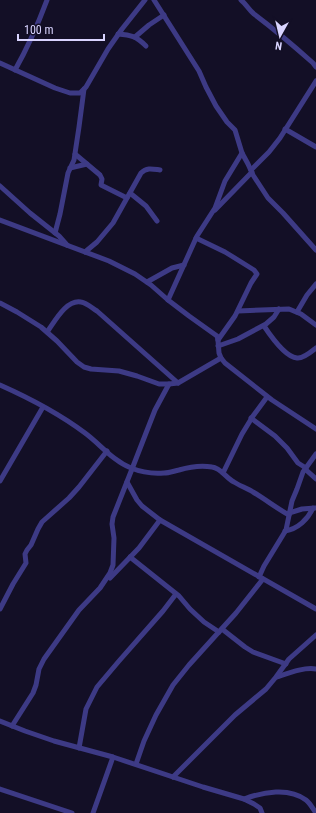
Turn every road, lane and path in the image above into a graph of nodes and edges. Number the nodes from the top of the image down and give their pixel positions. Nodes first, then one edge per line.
1 (47, 0) edge
2 (145, 0) edge
3 (154, 0) edge
4 (241, 0) edge
5 (164, 15) junction
6 (118, 34) junction
7 (135, 37) junction
8 (146, 46) dead end
9 (0, 63) edge
10 (316, 67) edge
11 (15, 70) junction
12 (316, 81) edge
13 (84, 90) junction
14 (286, 129) junction
15 (316, 147) edge
16 (242, 153) junction
17 (75, 154) junction
18 (87, 164) junction
19 (70, 168) junction
20 (160, 170) dead end
21 (251, 171) junction
22 (0, 186) edge
23 (129, 196) junction
24 (213, 212) junction
25 (0, 220) edge
26 (158, 222) dead end
27 (55, 233) junction
28 (196, 238) junction
29 (67, 245) junction
30 (316, 250) edge
31 (85, 252) junction
32 (184, 265) junction
33 (147, 282) junction
34 (316, 284) edge
35 (168, 300) junction
36 (0, 303) edge
37 (279, 309) junction
38 (238, 311) junction
39 (297, 312) junction
40 (264, 326) junction
41 (316, 326) edge
42 (47, 332) junction
43 (218, 340) junction
44 (218, 346) junction
45 (316, 348) edge
46 (221, 358) junction
47 (178, 383) junction
48 (169, 384) junction
49 (0, 385) edge
50 (268, 397) junction
51 (43, 407) junction
52 (252, 418) junction
53 (316, 429) edge
54 (107, 451) junction
55 (316, 454) edge
56 (306, 468) junction
57 (132, 469) junction
58 (222, 473) junction
59 (316, 479) edge
60 (0, 481) edge
61 (126, 482) junction
62 (314, 508) edge
63 (289, 514) junction
64 (160, 520) junction
65 (285, 531) junction
66 (130, 557) junction
67 (261, 578) junction
68 (100, 588) junction
69 (176, 594) junction
70 (0, 609) edge
71 (316, 609) edge
72 (220, 631) junction
73 (316, 635) edge
74 (286, 664) junction
75 (316, 669) edge
76 (276, 677) junction
77 (0, 721) edge
78 (12, 726) junction
79 (79, 748) junction
80 (113, 757) junction
81 (136, 764) junction
82 (173, 776) junction
83 (0, 790) edge
84 (244, 799) junction
85 (72, 813) edge
86 (93, 813) edge
87 (262, 813) edge
88 (316, 813) edge

1 - 11 street
2 - 6 street
3 - 5 street
4 - 10 street
5 - 7 street
5 - 16 street
6 - 7 street
6 - 13 street
7 - 8 street
9 - 11 street
11 - 13 street
12 - 14 street
13 - 17 street
14 - 15 street
14 - 21 street
16 - 21 street
16 - 24 street
17 - 18 street
17 - 19 street
18 - 19 street
18 - 23 street
19 - 27 street
20 - 23 street
21 - 24 street
21 - 30 street
22 - 27 street
23 - 26 street
23 - 31 street
24 - 28 street
25 - 29 street
27 - 29 street
28 - 32 street
28 - 38 street
29 - 31 street
31 - 33 street
32 - 33 street
32 - 35 street
33 - 35 street
34 - 39 street
35 - 43 street
36 - 42 street
37 - 38 street
37 - 39 street
37 - 40 street
38 - 43 street
39 - 41 street
40 - 44 street
40 - 45 street
42 - 47 street
42 - 48 street
43 - 44 street
44 - 46 street
46 - 47 street
46 - 50 street
47 - 48 street
48 - 57 street
49 - 51 street
50 - 52 street
50 - 53 street
51 - 54 street
51 - 60 street
52 - 56 street
52 - 58 street
54 - 57 street
54 - 70 street
55 - 56 street
56 - 59 street
56 - 63 street
57 - 58 street
57 - 61 street
58 - 63 street
61 - 64 street
61 - 68 street
62 - 63 street
62 - 65 street
63 - 65 street
64 - 66 street
64 - 67 street
65 - 67 street
66 - 68 street
66 - 69 street
67 - 71 street
67 - 72 street
68 - 78 street
69 - 72 street
69 - 79 street
72 - 74 street
72 - 81 street
73 - 74 street
74 - 76 street
75 - 76 street
76 - 82 street
77 - 78 street
78 - 79 street
79 - 80 street
80 - 81 street
80 - 86 street
81 - 82 street
82 - 84 street
83 - 85 street
84 - 87 street
84 - 88 street

